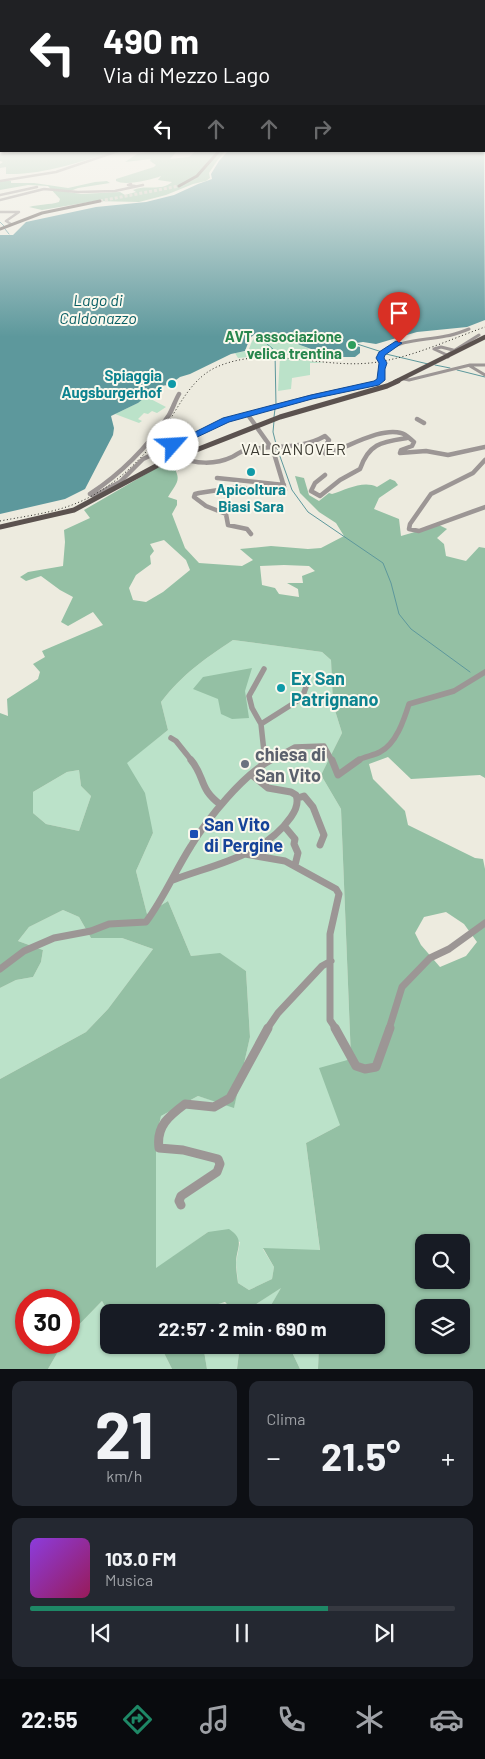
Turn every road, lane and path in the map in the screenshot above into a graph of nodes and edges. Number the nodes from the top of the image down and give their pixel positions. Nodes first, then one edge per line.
1 (58, 209) edge
2 (0, 212) edge
3 (11, 224) junction
4 (0, 229) edge
5 (469, 330) dead end
6 (472, 334) dead end
7 (479, 335) junction
8 (485, 338) edge
9 (453, 350) junction
10 (448, 356) junction
11 (470, 365) junction
12 (485, 365) edge
13 (485, 376) edge
14 (404, 379) junction
15 (377, 383) junction
16 (382, 388) junction
17 (179, 394) dead end
18 (248, 415) junction
19 (417, 419) dead end
20 (424, 423) dead end
21 (256, 426) junction
22 (407, 438) junction
23 (485, 446) edge
24 (276, 450) junction
25 (179, 457) junction
26 (485, 460) edge
27 (325, 475) dead end
28 (217, 478) dead end
29 (120, 484) junction
30 (284, 485) junction
31 (485, 507) edge
32 (0, 528) edge
33 (251, 534) dead end
34 (264, 669) dead end
35 (485, 672) edge
36 (306, 687) dead end
37 (261, 724) junction
38 (171, 738) dead end
39 (262, 764) junction
40 (252, 775) junction
41 (298, 798) junction
42 (222, 805) junction
43 (284, 827) junction
44 (320, 845) dead end
45 (245, 854) junction
46 (295, 865) junction
47 (171, 884) junction
48 (485, 923) edge
49 (331, 961) junction
50 (0, 969) edge
51 (181, 1205) dead end

1 - 3 main road
2 - 3 street
3 - 4 main road
5 - 15 street
6 - 7 street
7 - 8 street
7 - 9 street
8 - 10 main road
9 - 10 street
9 - 10 street
10 - 14 main road
11 - 12 street
11 - 13 street
11 - 14 street
14 - 16 main road
15 - 16 street
15 - 18 street
16 - 21 main road
17 - 29 street
18 - 21 street
18 - 29 street
19 - 20 street
21 - 24 street
21 - 25 main road
22 - 23 street
22 - 24 street
22 - 27 street
24 - 25 street
24 - 30 street
25 - 29 main road
26 - 31 street
28 - 30 street
29 - 32 main road
30 - 33 street
34 - 37 street
35 - 39 street
36 - 37 street
37 - 39 street
38 - 42 street
39 - 40 street
40 - 41 street
40 - 42 street
41 - 43 street
41 - 44 street
42 - 47 street
43 - 45 street
43 - 46 street
45 - 46 street
45 - 47 street
46 - 49 street
47 - 50 street
48 - 49 street
49 - 51 street

